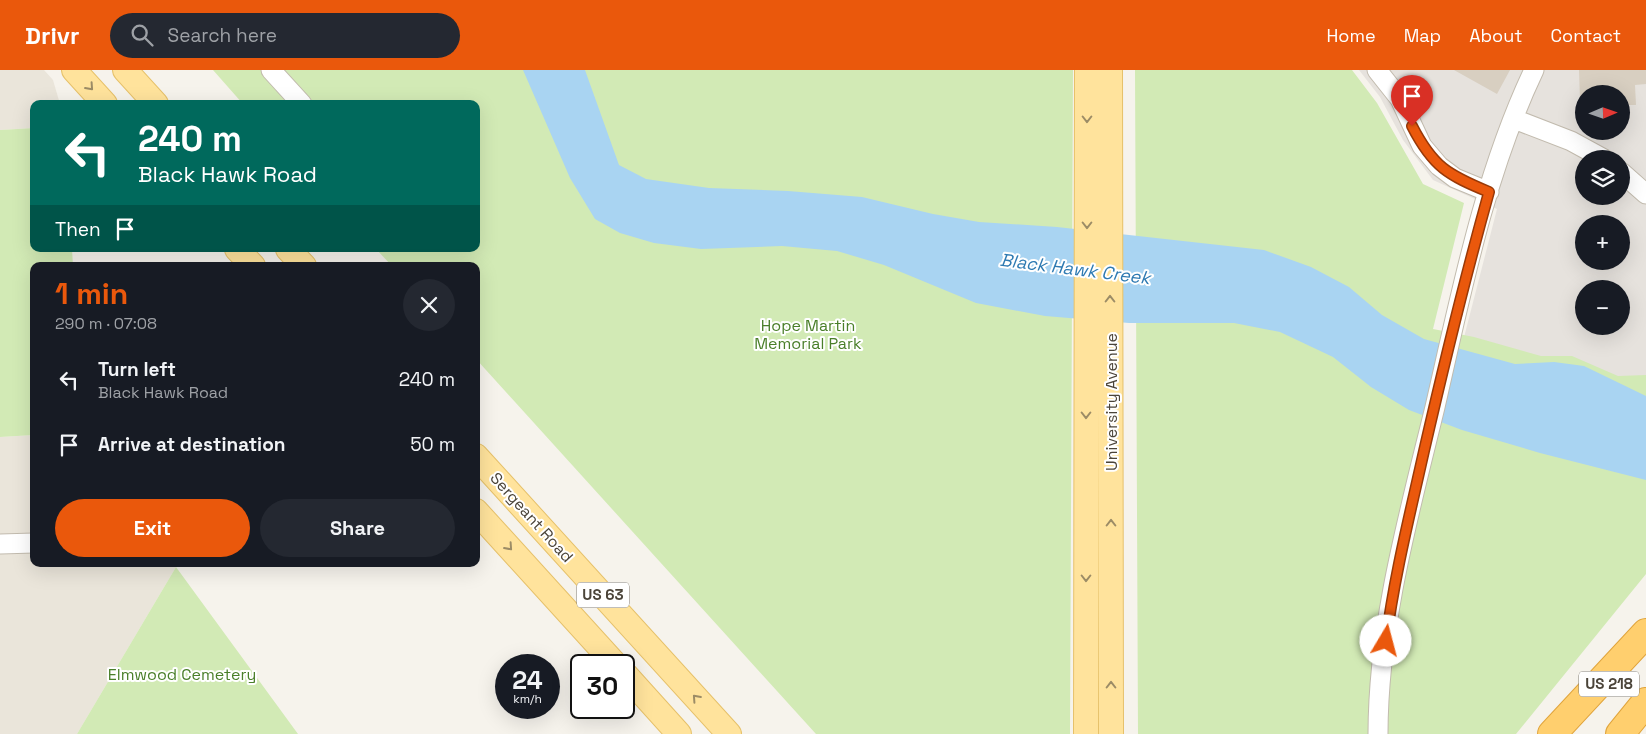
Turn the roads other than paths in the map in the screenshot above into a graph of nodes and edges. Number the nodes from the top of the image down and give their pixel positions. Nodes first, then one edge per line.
1 (74, 70) edge
2 (125, 70) edge
3 (270, 70) edge
4 (1087, 70) edge
5 (1110, 70) edge
6 (1377, 70) edge
7 (1534, 70) edge
8 (101, 100) edge
9 (152, 100) edge
10 (298, 100) edge
11 (1514, 119) junction
12 (1588, 150) edge
13 (1098, 176) junction
14 (1630, 180) edge
15 (1489, 192) junction
16 (1646, 194) edge
17 (240, 252) edge
18 (291, 252) edge
19 (249, 262) edge
20 (300, 262) edge
21 (480, 460) edge
22 (480, 515) edge
23 (30, 543) edge
24 (0, 544) edge
25 (1646, 633) edge
26 (1646, 637) edge
27 (606, 654) edge
28 (635, 685) edge
29 (1646, 702) edge
30 (1646, 712) edge
31 (1564, 731) edge
32 (679, 734) edge
33 (729, 734) edge
34 (1086, 734) edge
35 (1111, 734) edge
36 (1378, 734) edge
37 (1620, 734) edge
38 (1632, 734) edge

1 -> 8 main road
2 - 9 main road
3 - 10 street
4 -> 13 main road, University Avenue
5 - 13 main road, University Avenue
6 - 15 street
7 - 11 street
11 - 12 street
11 - 15 street
13 -> 34 main road, University Avenue
35 -> 13 main road, University Avenue
14 - 16 street
15 - 36 street
17 - 19 main road
18 - 20 main road
33 -> 21 main road, Sergeant Road / US 63
22 -> 27 main road, US 63
23 - 24 street
25 - 31 highway
26 - 31 highway, US 218
28 - 32 main road
29 - 37 highway, US 218
30 - 38 highway

